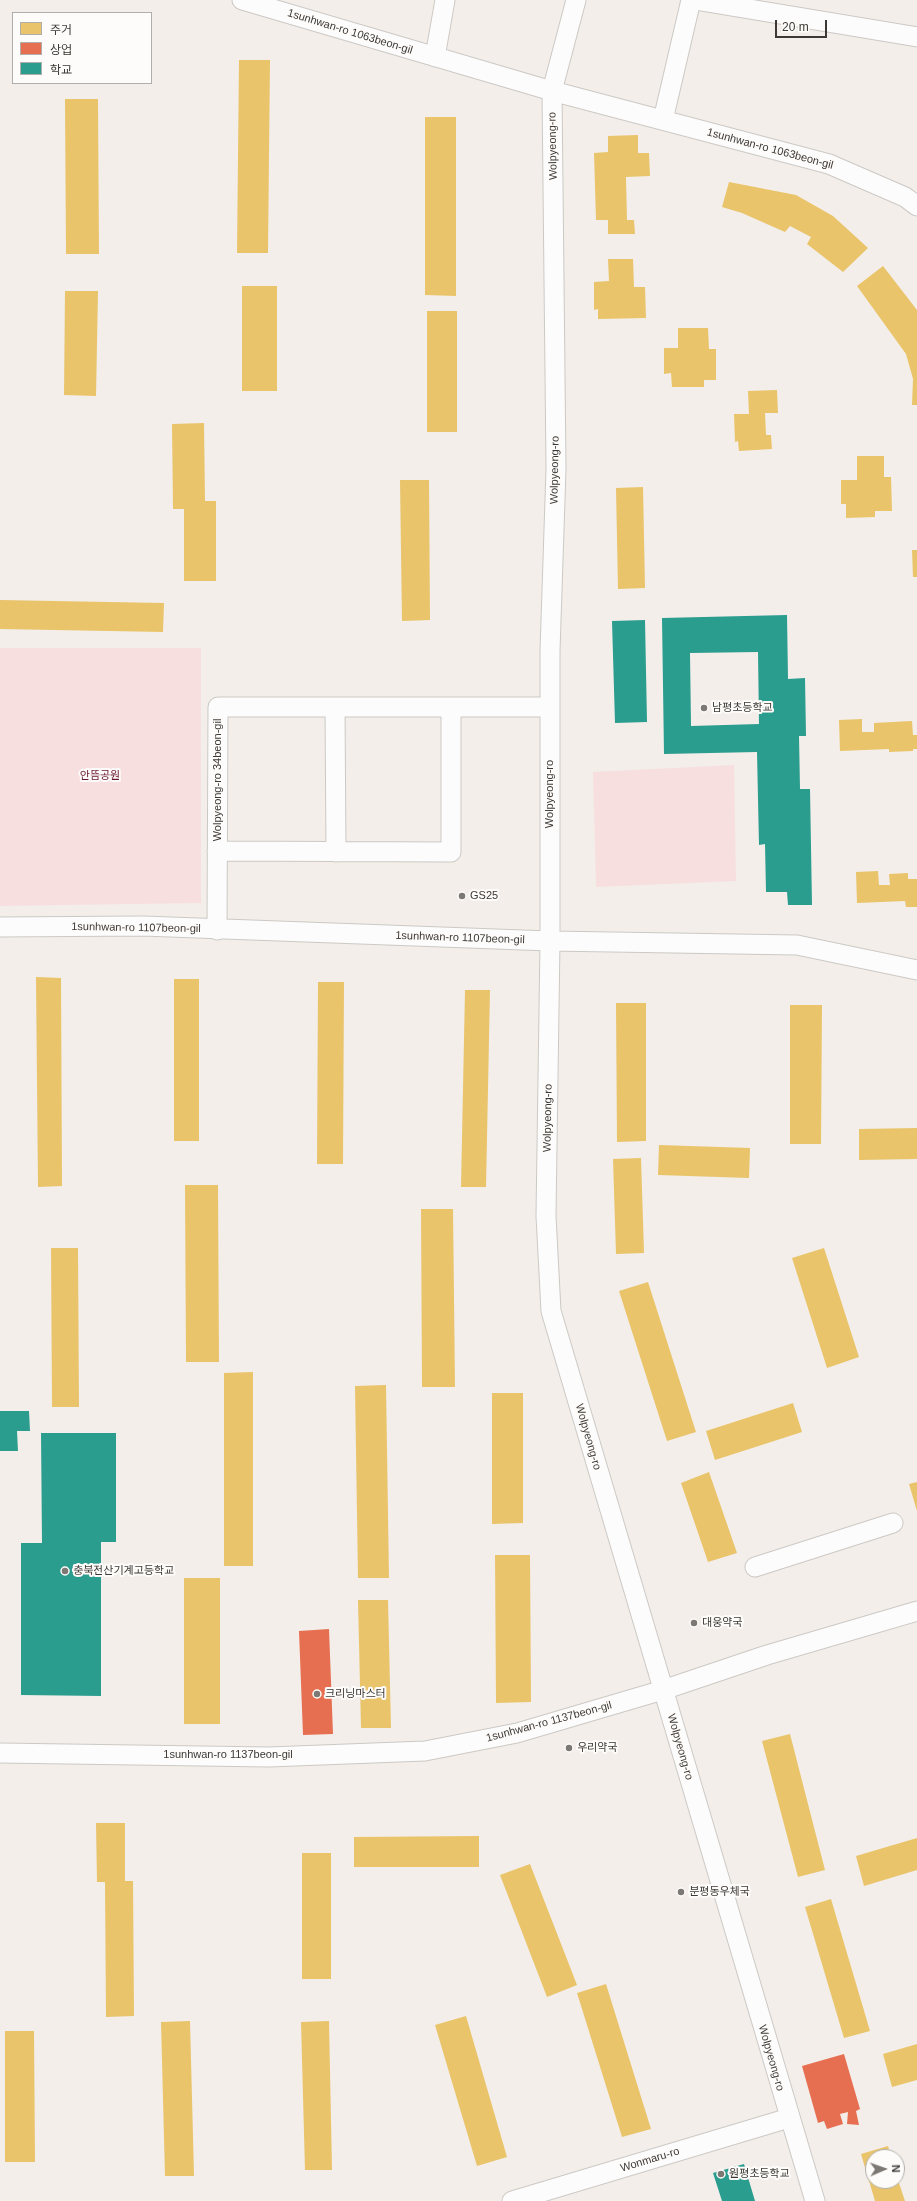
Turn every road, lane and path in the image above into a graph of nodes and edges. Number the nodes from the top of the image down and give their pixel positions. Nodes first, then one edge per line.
1 (242, 0) edge
2 (445, 0) edge
3 (576, 0) edge
4 (691, 0) edge
5 (695, 0) edge
6 (917, 37) edge
7 (435, 57) junction
8 (552, 91) junction
9 (663, 120) junction
10 (917, 206) edge
11 (335, 707) junction
12 (451, 707) junction
13 (550, 707) junction
14 (217, 851) junction
15 (336, 852) junction
16 (0, 927) edge
17 (217, 930) junction
18 (550, 941) junction
19 (917, 970) edge
20 (893, 1523) dead end
21 (755, 1567) dead end
22 (917, 1612) edge
23 (663, 1690) junction
24 (0, 1753) edge
25 (789, 2118) junction
26 (512, 2201) edge
27 (815, 2201) edge

1 - 7 street, 1sunhwan-ro 1063beon-gil
2 - 7 street
3 - 8 street, Wolpyeong-ro
4 - 9 street
5 - 6 street
7 - 8 street, 1sunhwan-ro 1063beon-gil
8 - 9 street, 1sunhwan-ro 1063beon-gil
8 - 13 street, Wolpyeong-ro
9 - 10 street, 1sunhwan-ro 1063beon-gil
11 - 12 street, Wolpyeong-ro 34beon-gil
11 - 14 street, Wolpyeong-ro 34beon-gil
11 - 15 street
12 - 13 street, Wolpyeong-ro 34beon-gil
12 - 15 street, Wolpyeong-ro 34beon-gil
13 - 18 street, Wolpyeong-ro
14 - 15 street, Wolpyeong-ro 34beon-gil
14 - 17 street, Wolpyeong-ro 34beon-gil
16 - 17 street, 1sunhwan-ro 1107beon-gil
17 - 18 street, 1sunhwan-ro 1107beon-gil
18 - 19 street, 1sunhwan-ro 1107beon-gil
18 - 23 street, Wolpyeong-ro
20 - 21 street
22 - 23 street, 1sunhwan-ro 1137beon-gil
23 - 24 street, 1sunhwan-ro 1137beon-gil
23 - 25 street, Wolpyeong-ro
25 - 26 street, Wonmaru-ro
25 - 27 street, Wolpyeong-ro

